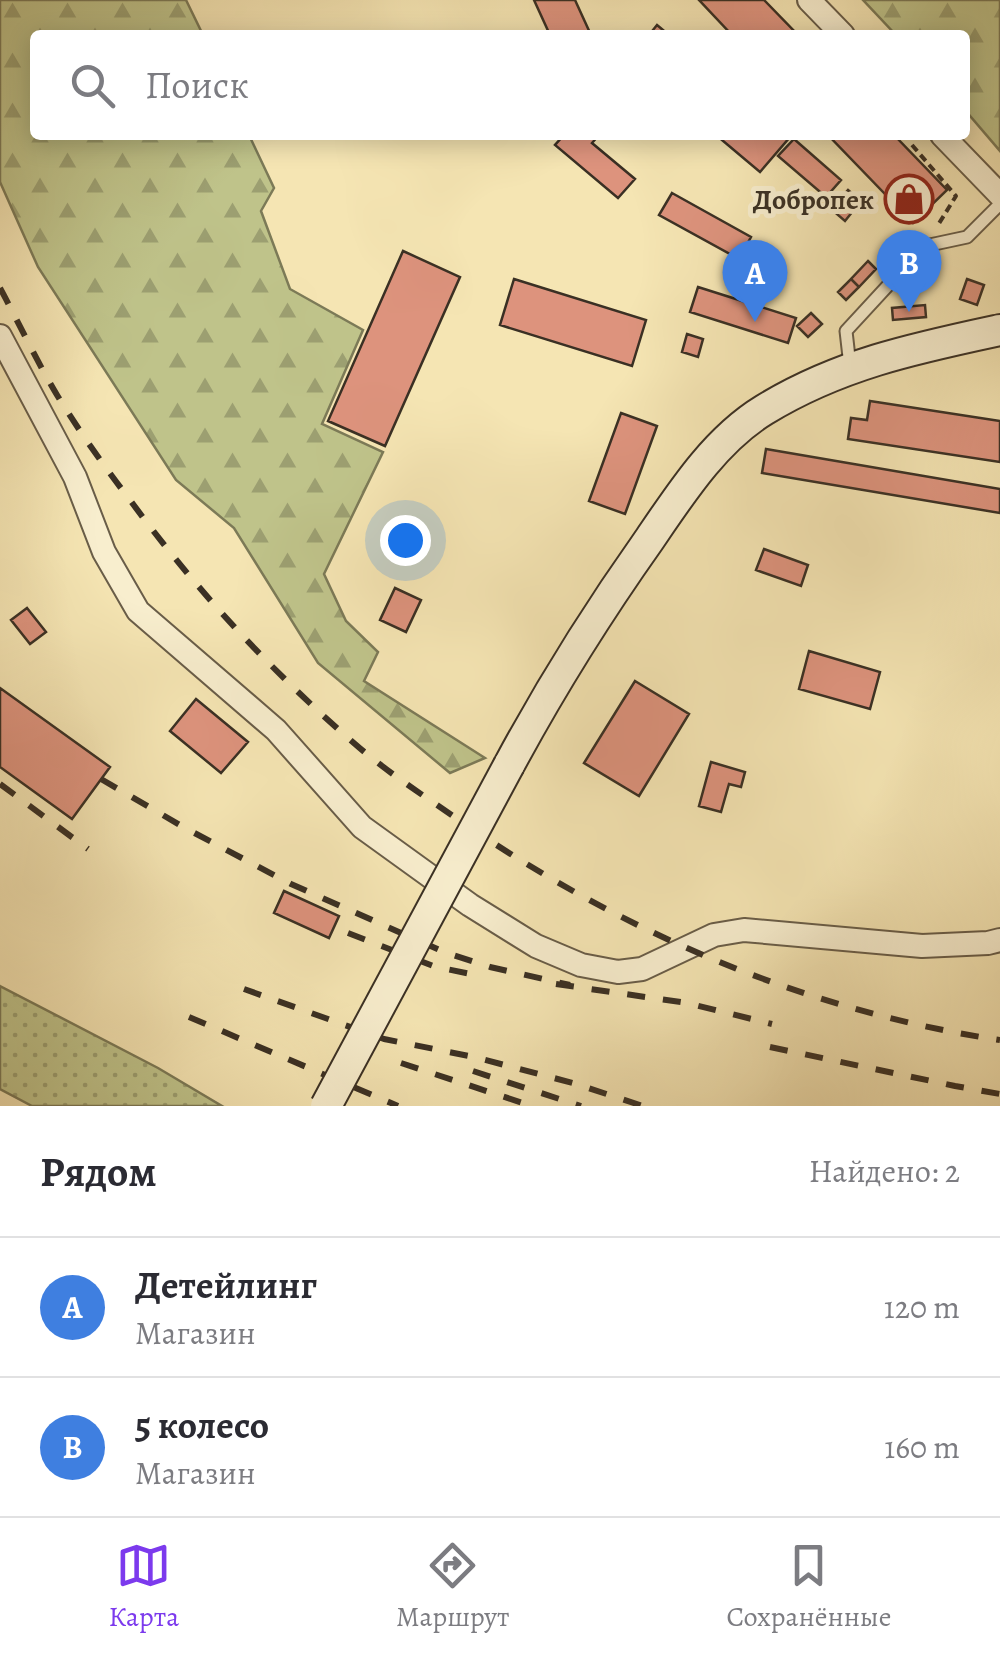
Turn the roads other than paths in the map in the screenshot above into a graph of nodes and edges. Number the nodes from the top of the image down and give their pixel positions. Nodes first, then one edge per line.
1 (809, 0) edge
2 (838, 30) edge
3 (947, 140) edge
4 (1000, 195) edge
5 (1000, 204) edge
6 (1000, 330) edge
7 (0, 336) edge
8 (955, 340) junction
9 (1000, 347) edge
10 (850, 367) junction
11 (1000, 940) edge
12 (326, 1106) edge

1 - 2 street
3 - 4 street
5 - 10 lane
6 - 8 main road
7 - 11 street
8 - 9 main road
8 - 10 main road
10 - 12 main road, bridge

